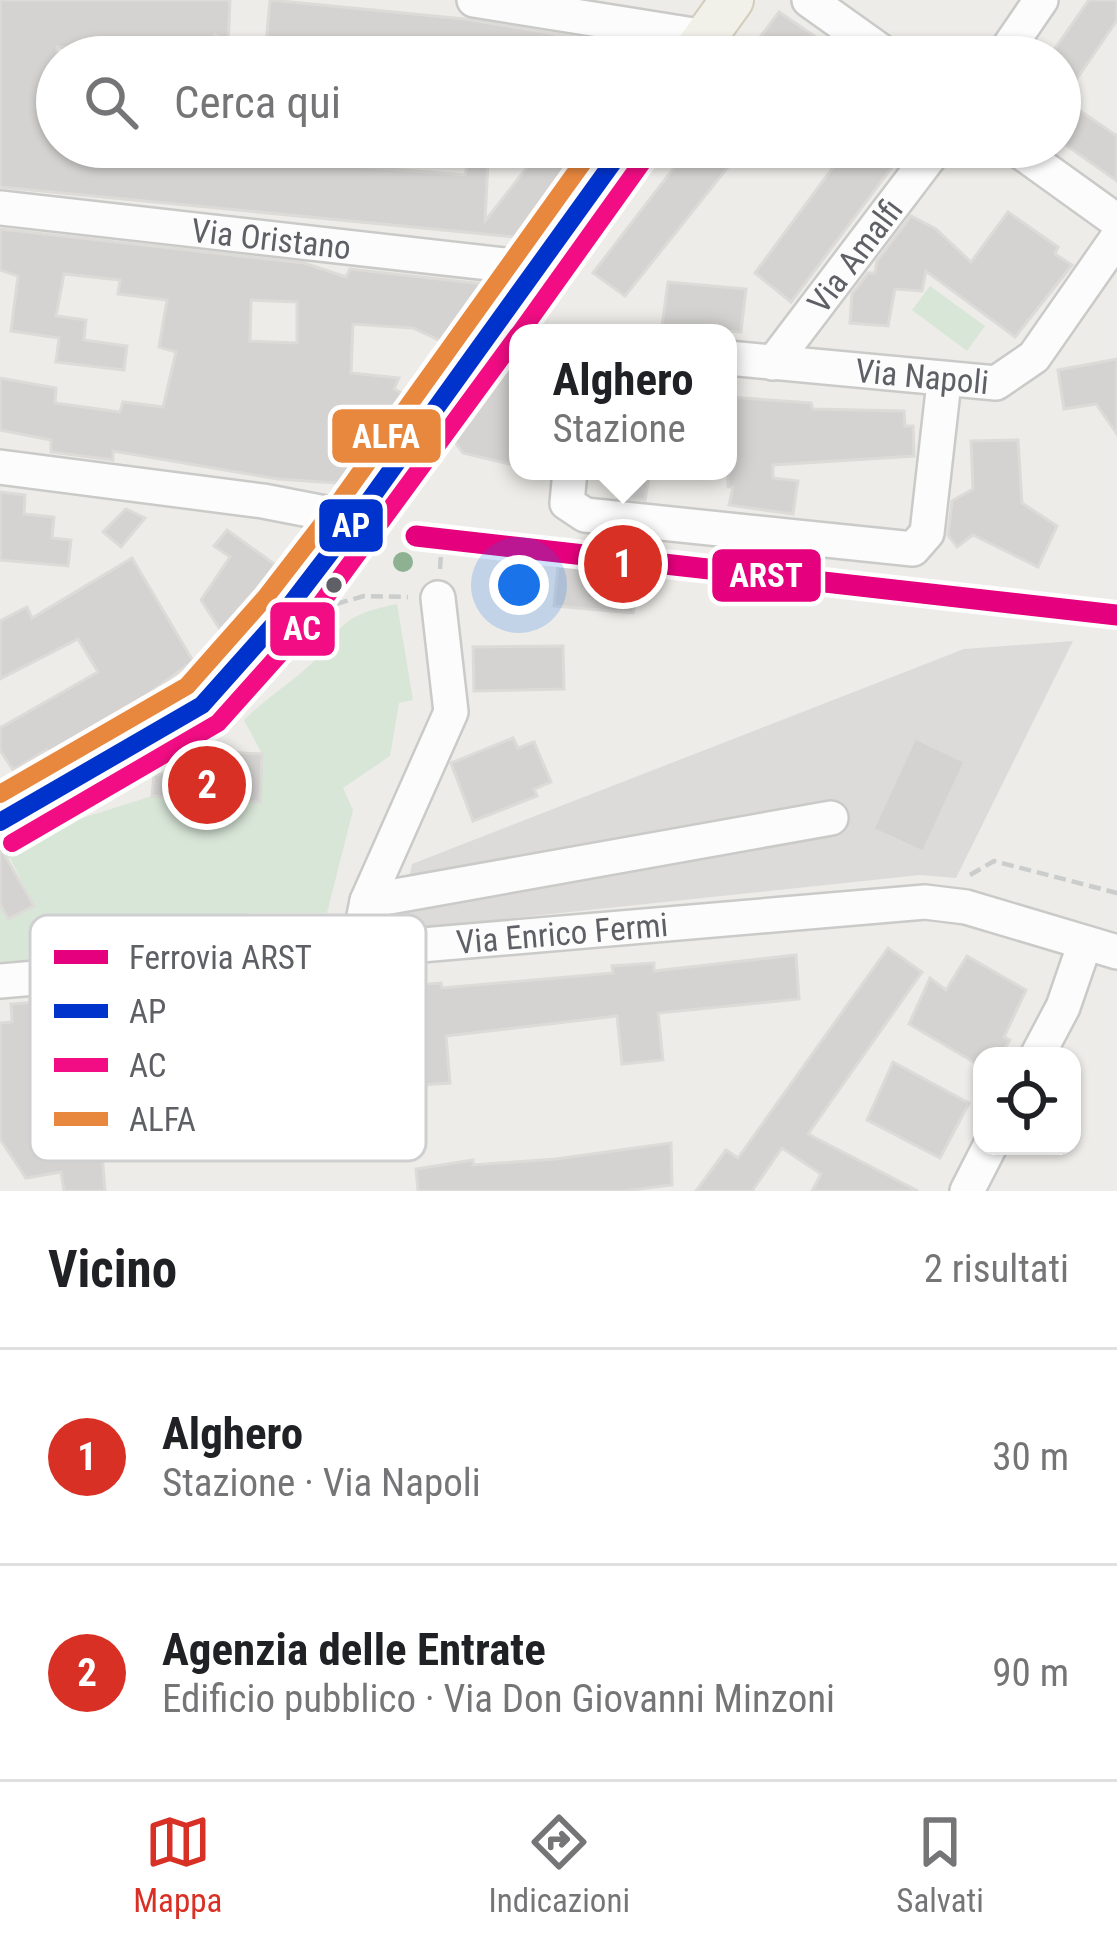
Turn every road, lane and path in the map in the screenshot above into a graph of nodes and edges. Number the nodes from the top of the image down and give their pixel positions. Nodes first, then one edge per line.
1 (473, 0) edge
2 (732, 0) edge
3 (809, 0) edge
4 (1041, 0) edge
5 (646, 36) edge
6 (707, 36) edge
7 (860, 36) edge
8 (1016, 36) edge
9 (610, 168) edge
10 (921, 168) edge
11 (1043, 168) edge
12 (0, 208) edge
13 (1117, 221) edge
14 (1117, 238) edge
15 (541, 269) junction
16 (511, 324) edge
17 (505, 334) edge
18 (737, 359) edge
19 (773, 363) junction
20 (944, 382) junction
21 (0, 466) edge
22 (569, 480) edge
23 (356, 519) junction
24 (438, 598) dead end
25 (5, 809) edge
26 (831, 818) dead end
27 (1117, 893) edge
28 (368, 901) junction
29 (950, 905) junction
30 (365, 915) edge
31 (426, 944) edge
32 (1101, 948) edge
33 (30, 978) edge
34 (0, 981) edge
35 (1042, 1047) edge
36 (985, 1155) edge
37 (967, 1191) edge

1 - 5 street
2 - 6 main road
3 - 7 street
4 - 8 street
9 - 15 main road
10 - 19 street, Via Amalfi
11 - 13 street
12 - 15 street, Via Oristano
14 - 20 street, Via Napoli
15 - 16 main road
17 - 23 main road
18 - 19 street, Via Napoli
19 - 20 street, Via Napoli
20 - 22 street
21 - 23 street
23 - 25 main road
24 - 28 street
26 - 28 street
27 - 29 path
28 - 30 street
29 - 31 street, Via Enrico Fermi
29 - 32 street, Via Enrico Fermi
32 - 35 street
33 - 34 street, Via Enrico Fermi
36 - 37 street

